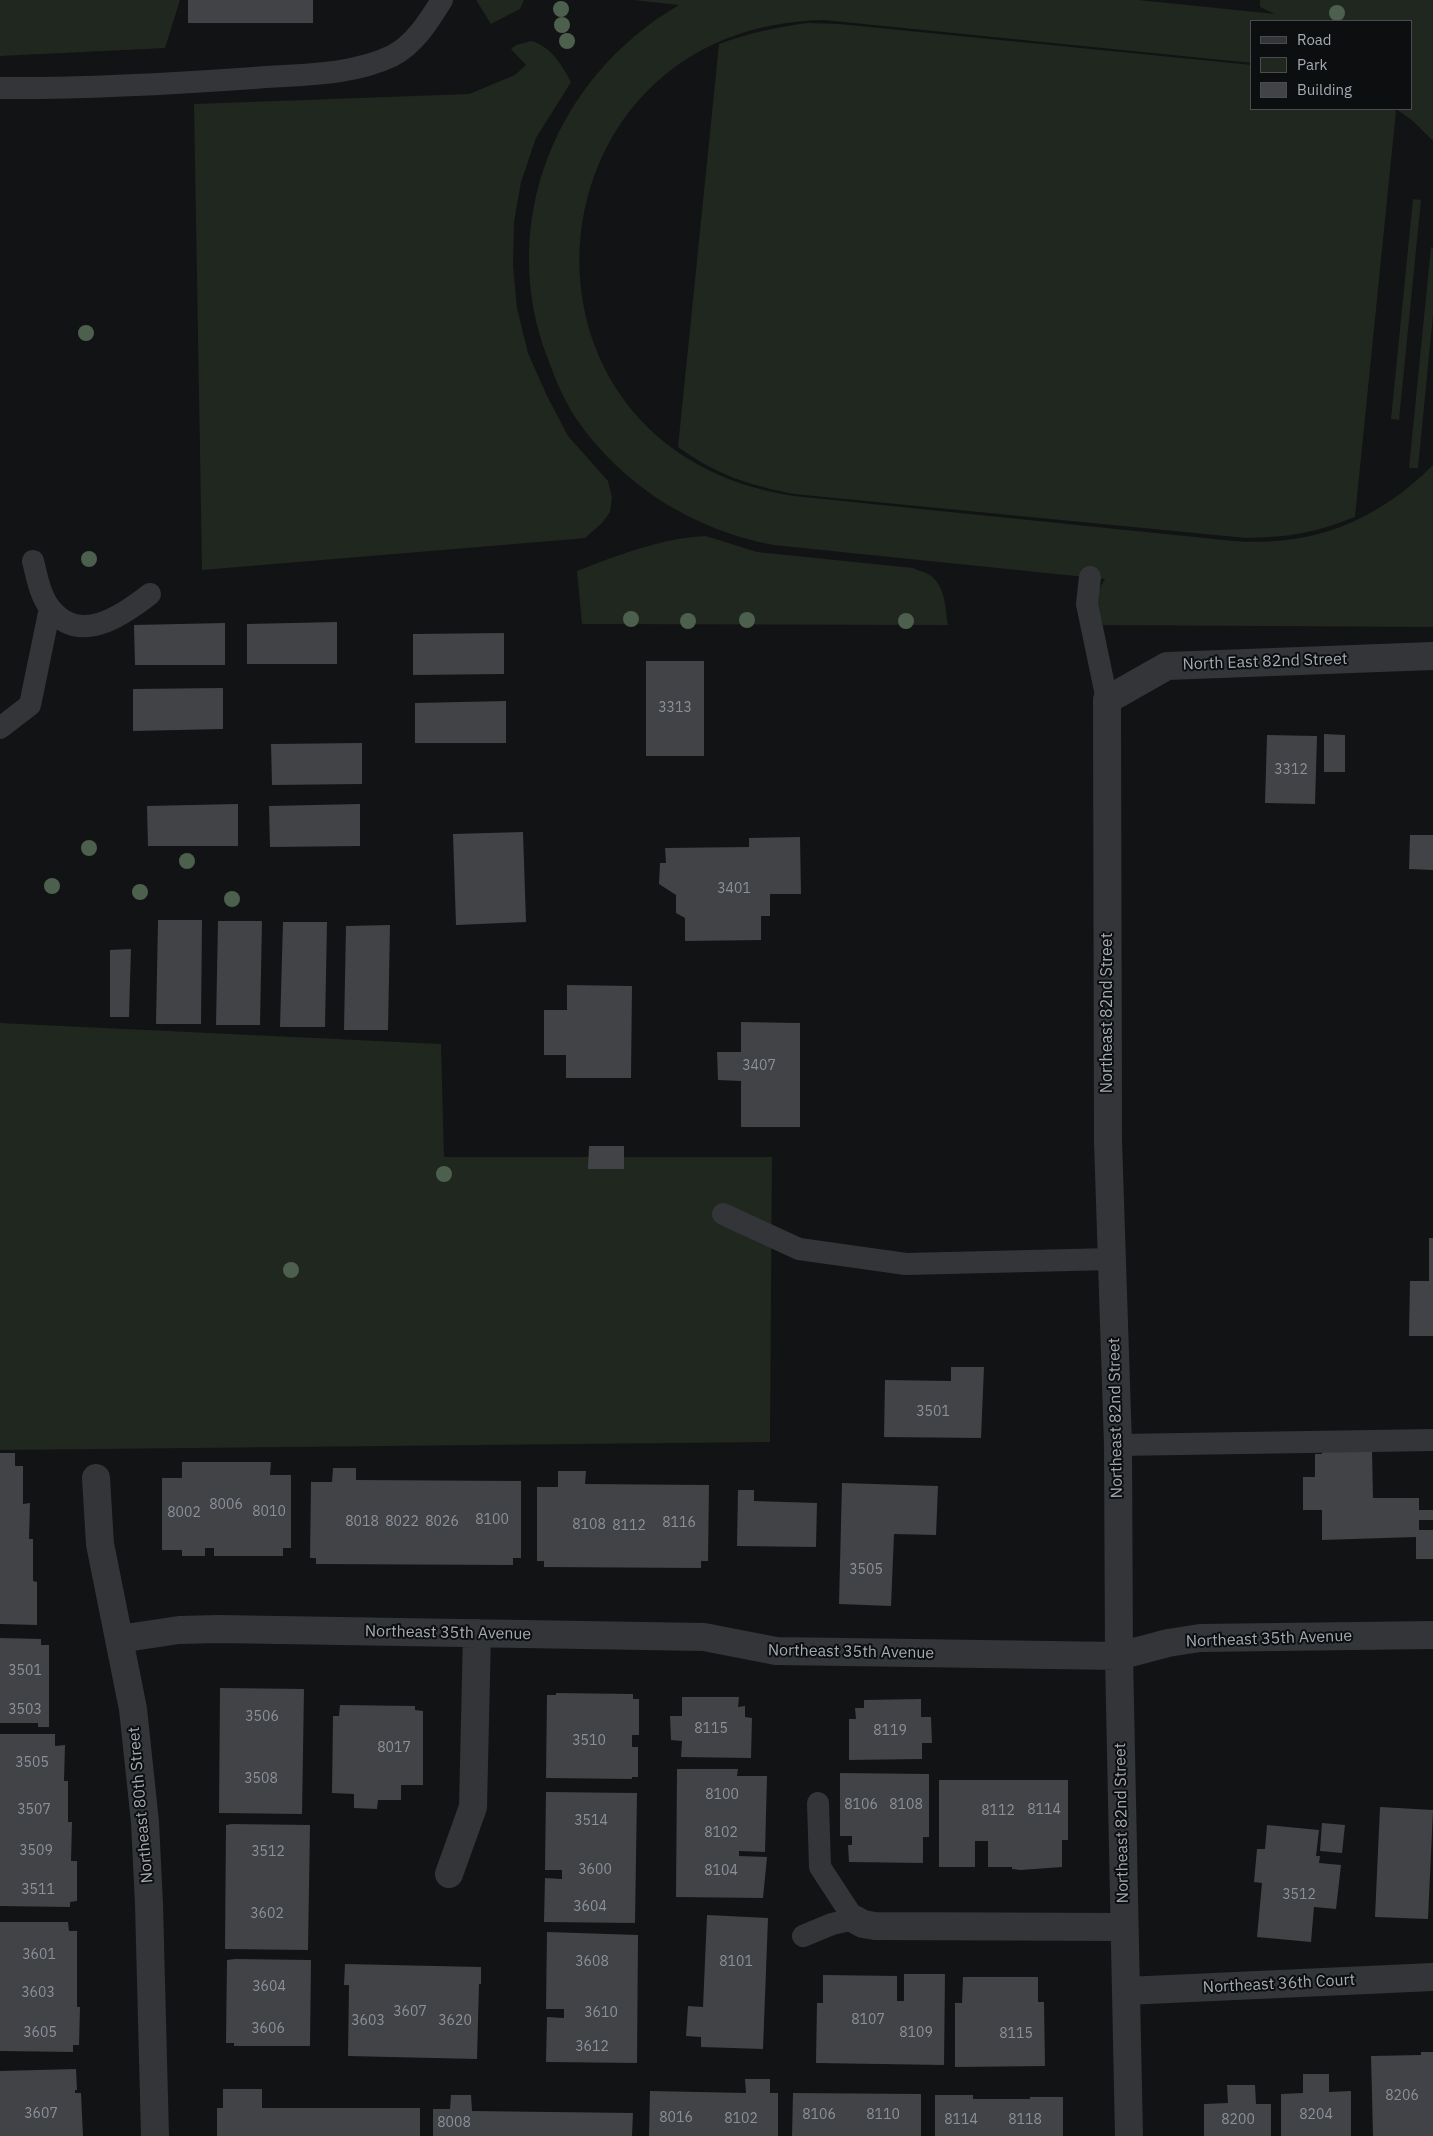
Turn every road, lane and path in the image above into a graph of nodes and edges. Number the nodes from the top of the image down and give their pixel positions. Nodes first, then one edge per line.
1 (442, 0) edge
2 (0, 88) edge
3 (33, 561) dead end
4 (1090, 577) dead end
5 (150, 594) dead end
6 (50, 608) junction
7 (1433, 656) edge
8 (1107, 700) junction
9 (0, 728) edge
10 (723, 1214) dead end
11 (1112, 1259) junction
12 (1433, 1440) edge
13 (1118, 1445) junction
14 (96, 1478) dead end
15 (477, 1633) junction
16 (1433, 1635) edge
17 (119, 1639) junction
18 (1119, 1656) junction
19 (818, 1803) dead end
20 (449, 1874) dead end
21 (854, 1919) junction
22 (1124, 1927) junction
23 (803, 1936) dead end
24 (1433, 1977) edge
25 (1126, 1991) junction
26 (155, 2136) edge
27 (1129, 2136) edge

1 - 2 lane
3 - 6 lane
4 - 8 lane
5 - 6 lane
6 - 9 lane
7 - 8 street, North East 82nd Street
8 - 11 street, Northeast 82nd Street
10 - 11 lane
11 - 13 street, Northeast 82nd Street
12 - 13 lane
13 - 18 street, Northeast 82nd Street
14 - 17 street, Northeast 80th Street
15 - 17 street, Northeast 35th Avenue
15 - 18 street, Northeast 35th Avenue
15 - 20 street
16 - 18 street, Northeast 35th Avenue
17 - 26 street, Northeast 80th Street
18 - 22 street, Northeast 82nd Street
19 - 21 lane
21 - 22 street
21 - 23 lane
22 - 25 street, Northeast 82nd Street
24 - 25 street, Northeast 36th Court
25 - 27 street, Northeast 82nd Street

